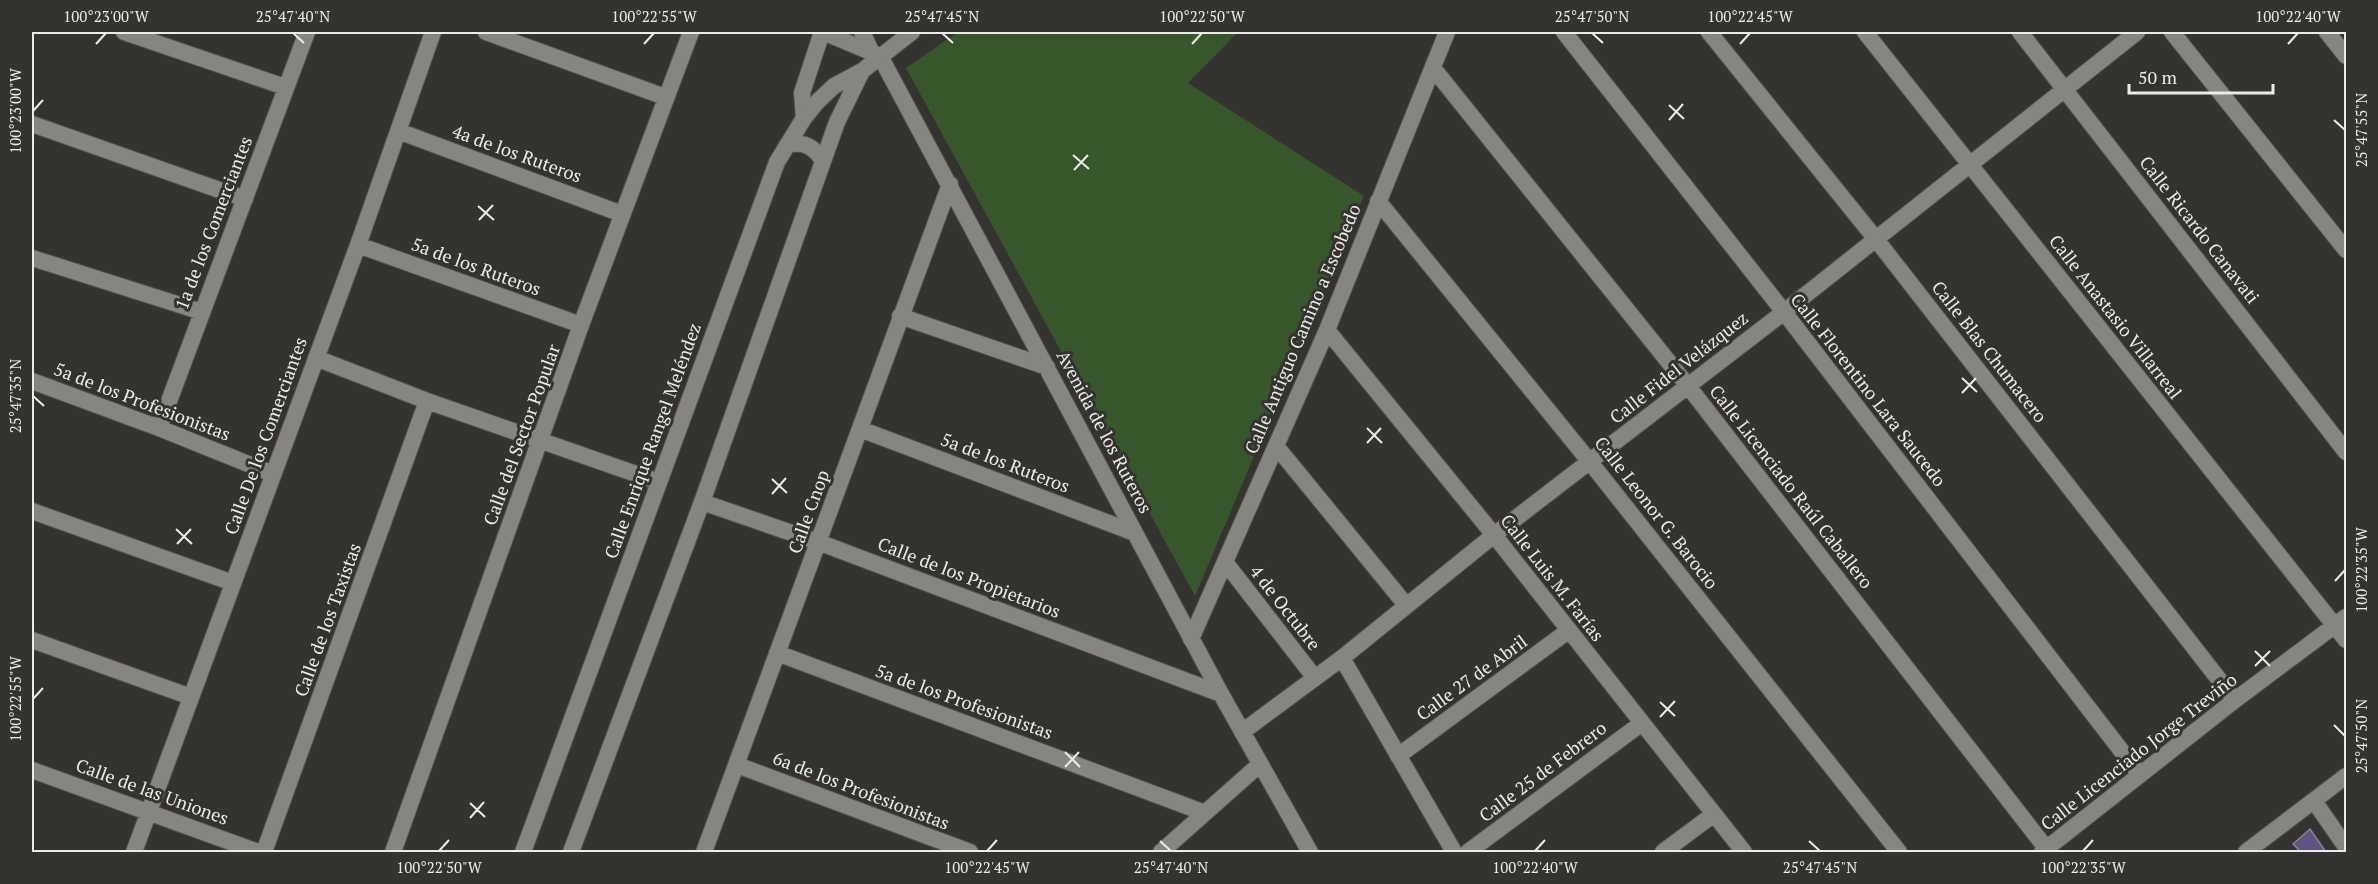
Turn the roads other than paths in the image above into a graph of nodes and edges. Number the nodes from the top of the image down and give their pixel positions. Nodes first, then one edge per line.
1 (124, 32) edge
2 (307, 32) edge
3 (433, 32) edge
4 (486, 32) edge
5 (691, 32) edge
6 (822, 32) edge
7 (862, 32) edge
8 (912, 32) edge
9 (1447, 32) edge
10 (1564, 32) edge
11 (1709, 32) edge
12 (1865, 32) edge
13 (2020, 32) edge
14 (2137, 32) edge
15 (2172, 32) edge
16 (2327, 32) edge
17 (876, 53) junction
18 (2346, 56) edge
19 (1433, 68) junction
20 (862, 71) junction
21 (285, 87) junction
22 (2064, 88) junction
23 (665, 97) junction
24 (804, 118) junction
25 (32, 124) edge
26 (398, 131) junction
27 (787, 145) junction
28 (823, 161) junction
29 (1968, 164) junction
30 (950, 184) junction
31 (245, 200) junction
32 (1378, 201) junction
33 (622, 214) junction
34 (1875, 238) junction
35 (358, 245) junction
36 (2346, 250) edge
37 (32, 258) edge
38 (202, 312) junction
39 (1784, 312) junction
40 (900, 316) junction
41 (581, 325) junction
42 (1327, 330) junction
43 (316, 358) junction
44 (1047, 367) junction
45 (32, 381) edge
46 (1688, 386) junction
47 (428, 401) junction
48 (159, 428) junction
49 (860, 429) junction
50 (541, 440) junction
51 (1276, 446) junction
52 (2346, 452) edge
53 (1590, 462) junction
54 (273, 474) junction
55 (659, 482) junction
56 (702, 502) junction
57 (32, 511) edge
58 (1135, 532) junction
59 (1494, 535) junction
60 (818, 542) junction
61 (1225, 562) junction
62 (233, 583) junction
63 (1407, 605) junction
64 (2341, 622) edge
65 (1568, 631) junction
66 (1191, 639) junction
67 (32, 640) edge
68 (2346, 640) edge
69 (777, 653) junction
70 (1342, 658) junction
71 (1315, 678) junction
72 (1221, 694) junction
73 (191, 697) junction
74 (2235, 699) junction
75 (1642, 723) junction
76 (1242, 732) junction
77 (1398, 756) junction
78 (737, 765) junction
79 (1259, 765) junction
80 (32, 770) edge
81 (2140, 775) junction
82 (2346, 776) edge
83 (2314, 801) junction
84 (149, 811) junction
85 (1205, 813) junction
86 (1714, 814) junction
87 (2346, 847) edge
88 (2046, 851) edge
89 (134, 852) edge
90 (258, 852) edge
91 (264, 852) edge
92 (393, 852) edge
93 (524, 852) edge
94 (571, 852) edge
95 (704, 852) edge
96 (970, 852) edge
97 (1161, 852) edge
98 (1310, 852) edge
99 (1454, 852) edge
100 (1468, 852) edge
101 (1663, 852) edge
102 (1744, 852) edge
103 (1899, 852) edge
104 (2246, 852) edge

1 - 21 street
2 - 21 street, 1a de los Comerciantes
3 - 26 street, Calle De los Comerciantes
4 - 23 street
5 - 23 street, Calle del Sector Popular
6 - 17 street
6 - 24 street
7 - 17 street, Avenida de los Ruteros
8 - 17 street, Calle Enrique Rangel Meléndez
9 - 19 street, Calle Antiguo Camino a Escobedo
10 - 39 street, Calle Florentino Lara Saucedo
11 - 34 street, Calle Blas Chumacero
12 - 29 street, Calle Anastasio Villarreal
13 - 22 street, Calle Ricardo Canavati
14 - 22 street, Calle Fidel Velázquez
15 - 36 street
16 - 18 street
17 - 20 street, Calle Enrique Rangel Meléndez
17 - 30 street, Avenida de los Ruteros
19 - 32 street, Calle Antiguo Camino a Escobedo
19 - 46 street, Calle Licenciado Raúl Caballero
20 - 24 street, Calle Enrique Rangel Meléndez
20 - 28 street, Calle Enrique Rangel Meléndez
21 - 31 street, 1a de los Comerciantes
22 - 29 street, Calle Fidel Velázquez
22 - 52 street, Calle Ricardo Canavati
23 - 33 street, Calle del Sector Popular
24 - 27 street, Calle Enrique Rangel Meléndez
25 - 31 street
26 - 33 street, 4a de los Ruteros
26 - 35 street, Calle De los Comerciantes
27 - 28 street
27 - 55 street, Calle Enrique Rangel Meléndez
28 - 56 street, Calle Enrique Rangel Meléndez
29 - 34 street, Calle Fidel Velázquez
29 - 64 street, Calle Anastasio Villarreal
30 - 40 street, Calle Cnop
30 - 44 street, Avenida de los Ruteros
31 - 38 street, 1a de los Comerciantes
32 - 42 street, Calle Antiguo Camino a Escobedo
32 - 53 street, Calle Leonor G. Barocio
33 - 41 street, Calle del Sector Popular
34 - 39 street, Calle Fidel Velázquez
34 - 74 street, Calle Blas Chumacero
35 - 41 street, 5a de los Ruteros
35 - 43 street, Calle De los Comerciantes
37 - 38 street
38 - 48 street, 1a de los Comerciantes
39 - 46 street, Calle Fidel Velázquez
39 - 81 street, Calle Florentino Lara Saucedo
40 - 44 street
40 - 49 street, Calle Cnop
41 - 50 street, Calle del Sector Popular
42 - 51 street, Calle Antiguo Camino a Escobedo
42 - 59 street, Calle Luis M. Farías
43 - 47 street
43 - 54 street, Calle De los Comerciantes
44 - 58 street, Avenida de los Ruteros
45 - 48 street, 5a de los Profesionistas
46 - 53 street, Calle Fidel Velázquez
46 - 88 street, Calle Licenciado Raúl Caballero
47 - 50 street
47 - 91 street, Calle de los Taxistas
48 - 54 street, 5a de los Profesionistas
49 - 58 street, 5a de los Ruteros
49 - 60 street, Calle Cnop
50 - 55 street
50 - 92 street, Calle del Sector Popular
51 - 61 street, Calle Antiguo Camino a Escobedo
51 - 63 street
53 - 59 street, Calle Fidel Velázquez
53 - 103 street, Calle Leonor G. Barocio
54 - 62 street, Calle De los Comerciantes
55 - 93 street, Calle Enrique Rangel Meléndez
56 - 60 street, Calle de los Propietarios
56 - 94 street, Calle Enrique Rangel Meléndez
57 - 62 street
58 - 66 street, Avenida de los Ruteros
59 - 63 street, Calle Fidel Velázquez
59 - 65 street, Calle Luis M. Farías
60 - 69 street, Calle Cnop
60 - 72 street, Calle de los Propietarios
61 - 66 street, Calle Antiguo Camino a Escobedo
61 - 71 street, 4 de Octubre
62 - 73 street, Calle De los Comerciantes
63 - 70 street, Calle Fidel Velázquez
64 - 68 street, Calle Anastasio Villarreal
64 - 74 street, Calle Licenciado Jorge Treviño
65 - 75 street, Calle Luis M. Farías
65 - 77 street, Calle 27 de Abril
66 - 72 street, Avenida de los Ruteros
67 - 73 street
69 - 78 street, Calle Cnop
69 - 85 street, 5a de los Profesionistas
70 - 71 street, Calle Fidel Velázquez
70 - 77 street
71 - 76 street, Calle Fidel Velázquez
72 - 76 street, Avenida de los Ruteros
73 - 84 street, Calle De los Comerciantes
74 - 81 street, Calle Licenciado Jorge Treviño
75 - 86 street, Calle Luis M. Farías
75 - 100 street, Calle 25 de Febrero
76 - 79 street, Avenida de los Ruteros
77 - 99 street
78 - 95 street, Calle Cnop
78 - 96 street, 6a de los Profesionistas
79 - 85 street
79 - 98 street, Avenida de los Ruteros
80 - 84 street, Calle de las Uniones
81 - 88 street, Calle Licenciado Jorge Treviño
82 - 83 street
83 - 87 street
83 - 104 street
84 - 89 street, Calle De los Comerciantes
84 - 90 street, Calle de las Uniones
85 - 97 street
86 - 101 street
86 - 102 street, Calle Luis M. Farías

